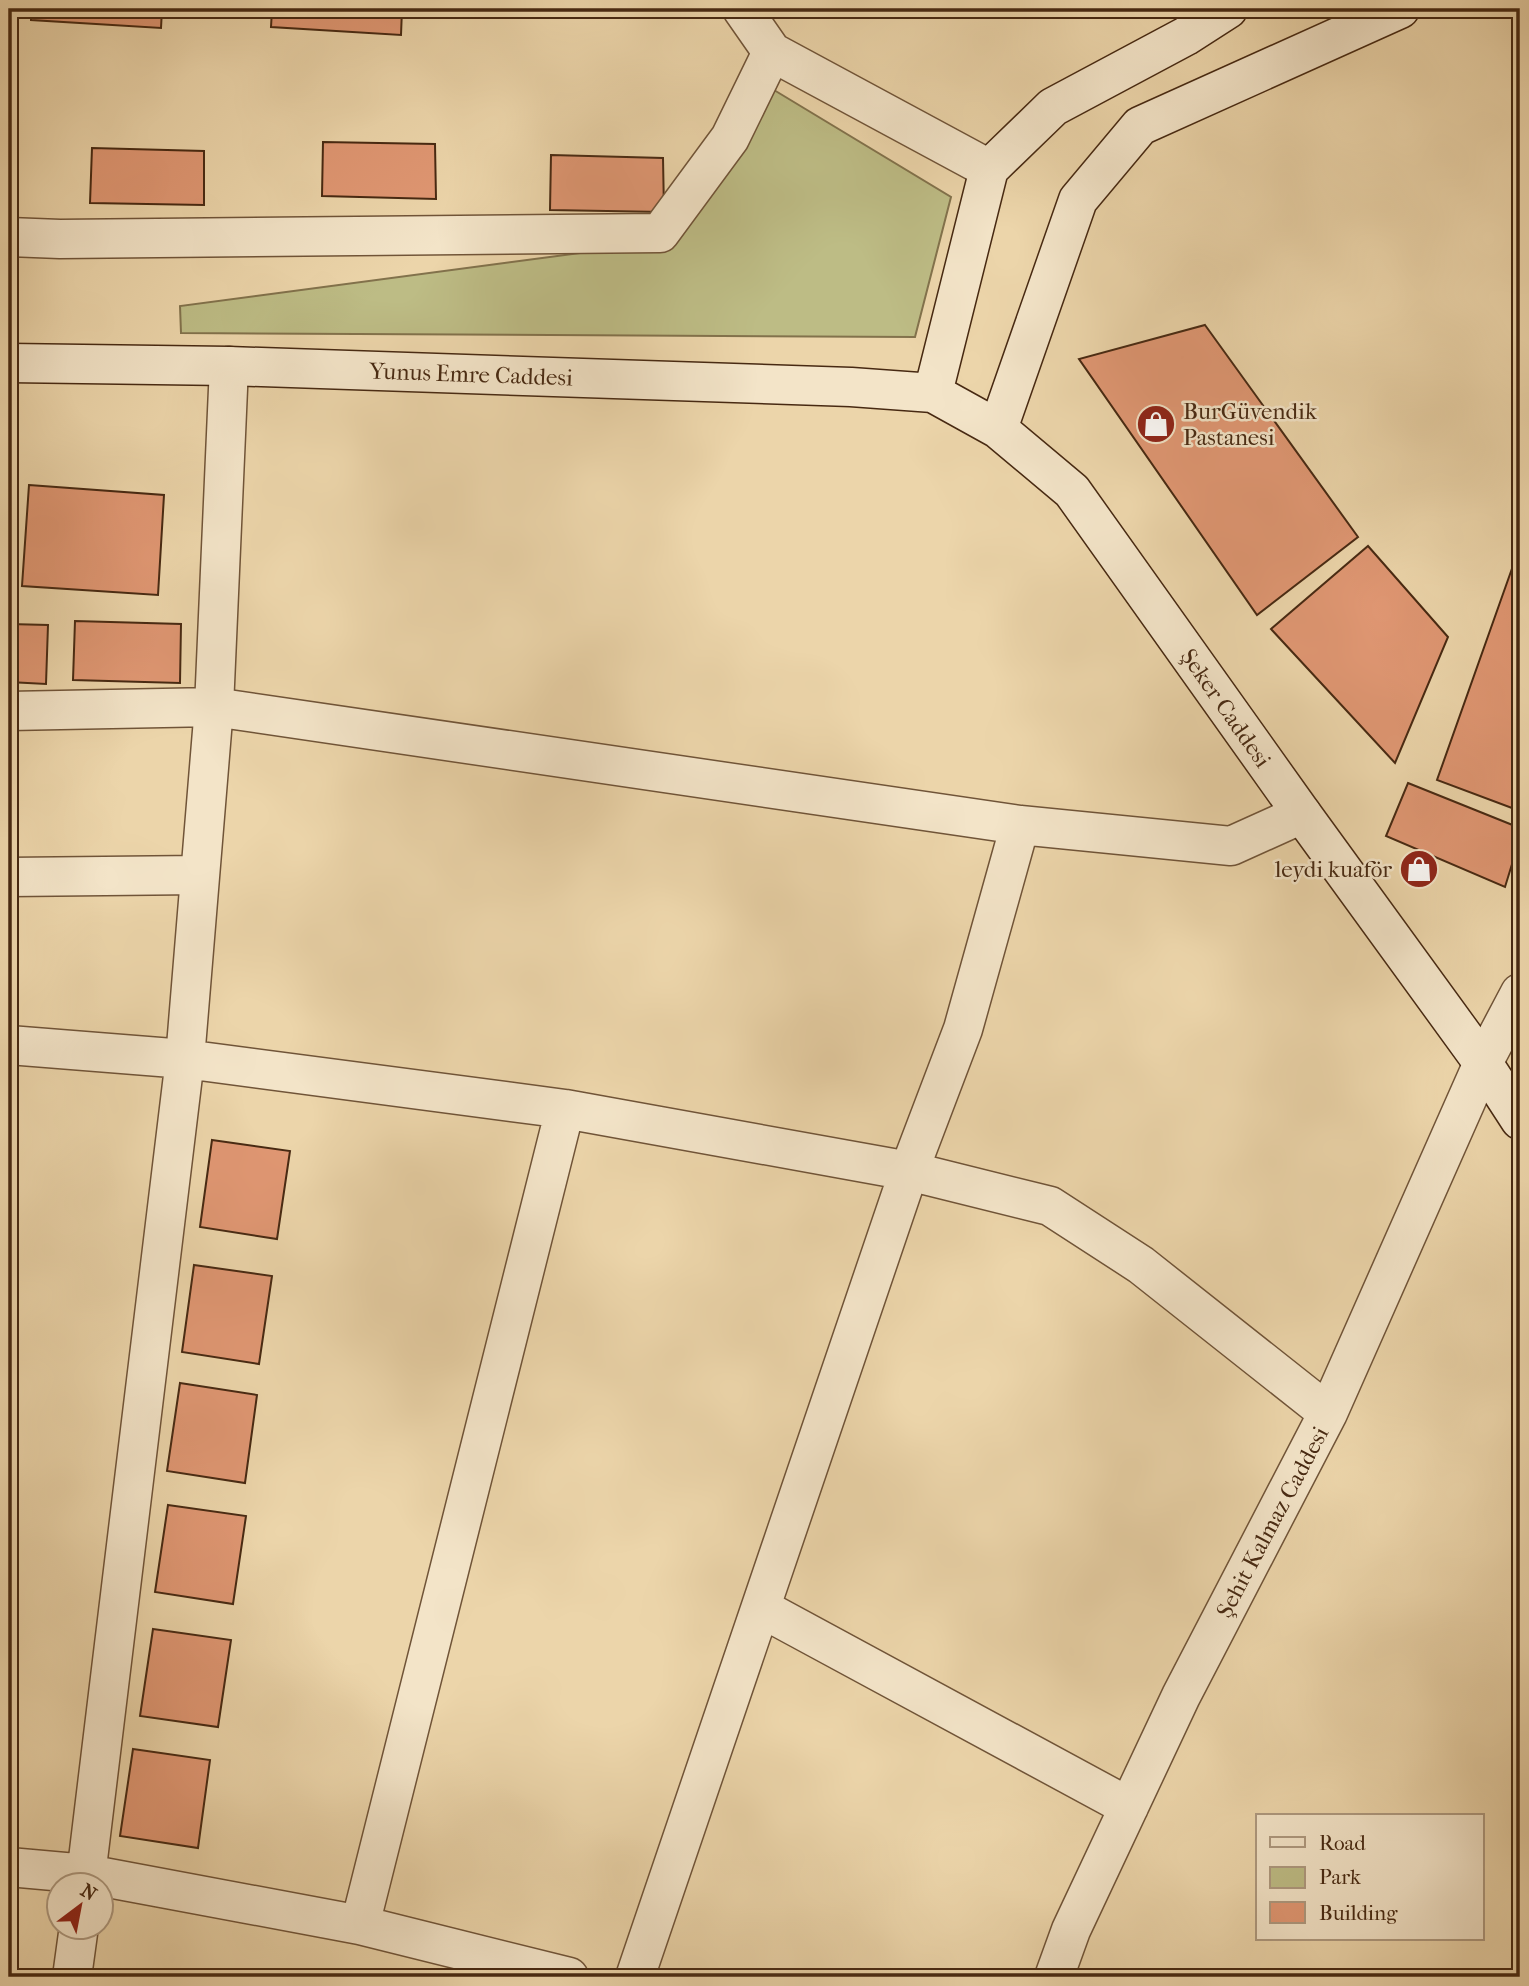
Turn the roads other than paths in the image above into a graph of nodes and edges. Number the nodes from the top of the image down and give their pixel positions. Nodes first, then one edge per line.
1 (743, 9) edge
2 (1228, 9) edge
3 (1400, 9) edge
4 (772, 52) junction
5 (989, 169) junction
6 (9, 237) edge
7 (9, 363) edge
8 (229, 366) junction
9 (933, 393) junction
10 (998, 429) junction
11 (214, 708) junction
12 (9, 711) edge
13 (1301, 814) junction
14 (1020, 825) junction
15 (200, 875) junction
16 (9, 877) edge
17 (1520, 993) edge
18 (9, 1045) edge
19 (185, 1059) junction
20 (1483, 1063) junction
21 (565, 1109) junction
22 (1520, 1120) edge
23 (909, 1171) junction
24 (1328, 1413) junction
25 (761, 1608) junction
26 (1129, 1807) junction
27 (9, 1867) edge
28 (87, 1870) edge
29 (46, 1873) edge
30 (116, 1884) edge
31 (360, 1926) junction
32 (77, 1940) edge
33 (550, 1975) edge
34 (72, 1977) edge
35 (635, 1977) edge
36 (1054, 1977) edge

1 - 4 street
2 - 5 street
3 - 10 street
4 - 5 street
4 - 6 street
5 - 9 street
7 - 8 street, Yunus Emre Caddesi
8 - 9 street, Yunus Emre Caddesi
8 - 11 street
9 - 10 street, Şeker Caddesi
10 - 13 street, Şeker Caddesi
11 - 12 street
11 - 14 street
11 - 15 street
13 - 14 street
13 - 20 street, Şeker Caddesi
14 - 23 street
15 - 16 street
15 - 19 street
17 - 20 street, Şehit Kalmaz Caddesi
18 - 19 street
19 - 21 street
19 - 28 street
20 - 22 street, Şeker Caddesi
20 - 24 street, Şehit Kalmaz Caddesi
21 - 23 street
21 - 31 street
23 - 24 street
23 - 25 street
24 - 26 street, Şehit Kalmaz Caddesi
25 - 26 street
25 - 35 street
26 - 36 street, Şehit Kalmaz Caddesi
27 - 29 street
30 - 31 street
31 - 33 street
32 - 34 street

